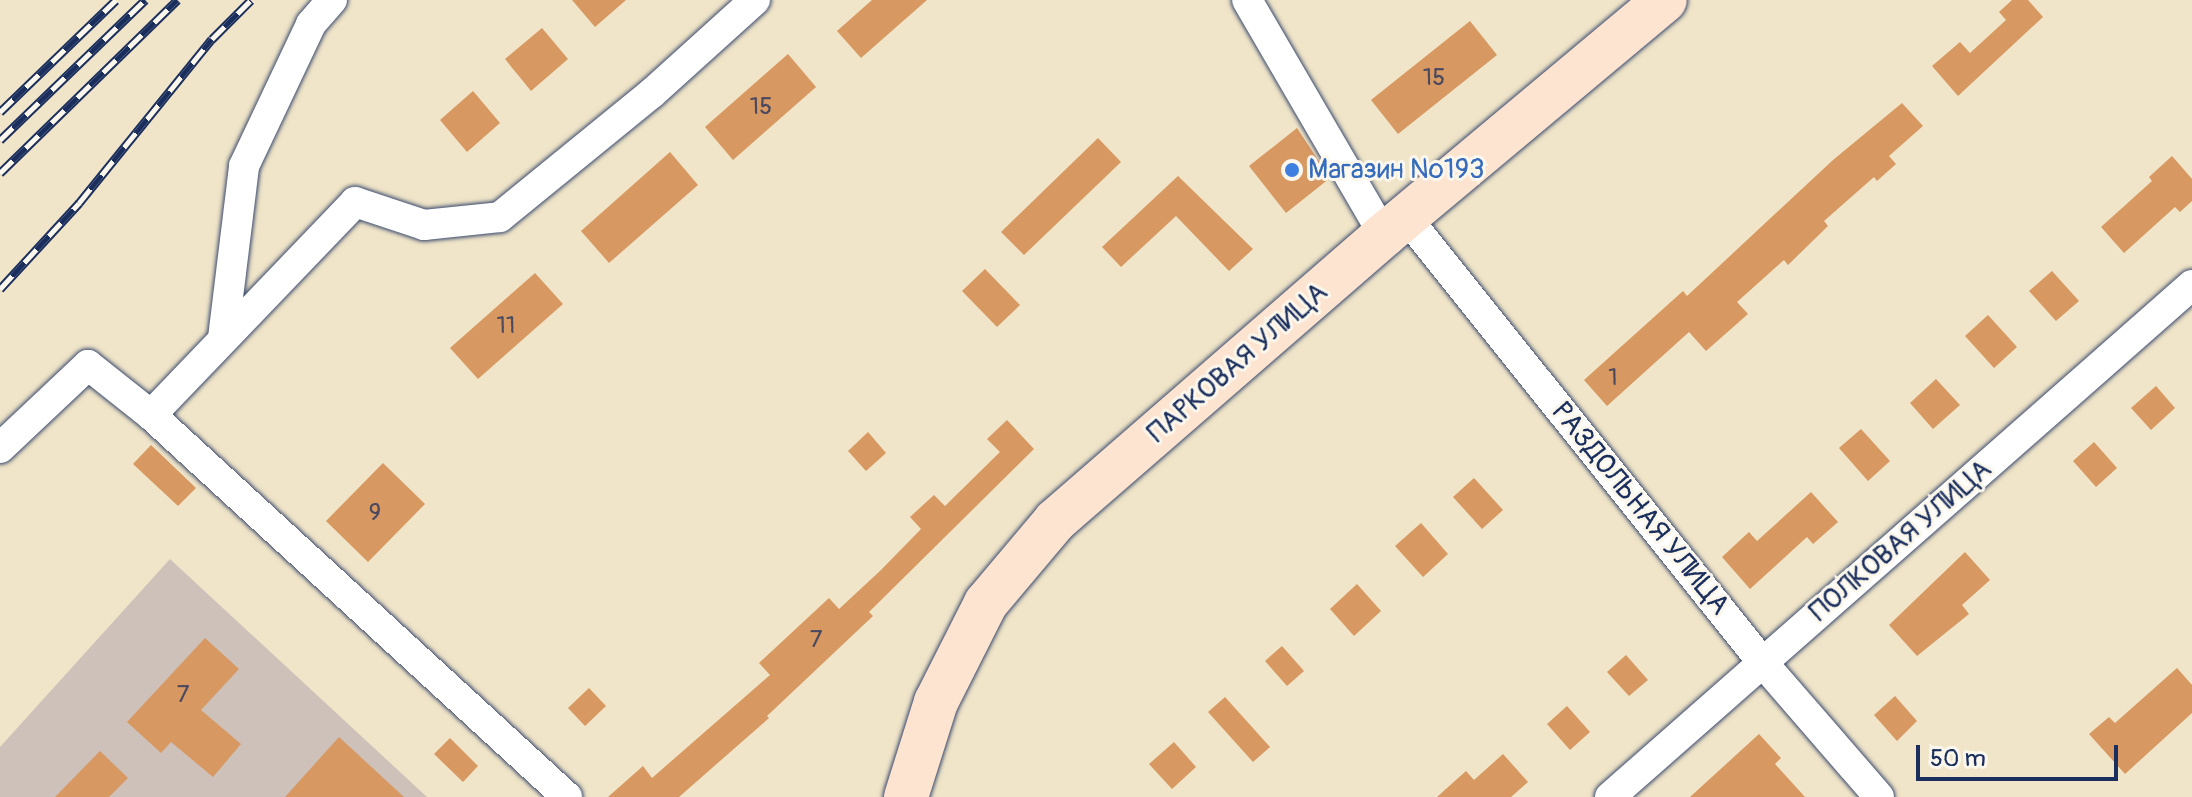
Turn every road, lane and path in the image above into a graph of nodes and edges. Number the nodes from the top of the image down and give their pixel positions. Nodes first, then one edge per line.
1 (332, 0) edge
2 (755, 0) edge
3 (1247, 0) edge
4 (1665, 0) edge
5 (1395, 226) junction
6 (2192, 285) edge
7 (223, 338) junction
8 (151, 415) junction
9 (0, 448) edge
10 (1763, 663) junction
11 (567, 797) edge
12 (906, 797) edge
13 (1610, 797) edge
14 (1879, 797) edge

1 - 7 street
2 - 7 street
3 - 5 street, РАЗДОЛЬНАЯ УЛИЦА
4 - 5 main road, ПАРКОВАЯ УЛИЦА
5 - 10 street, РАЗДОЛЬНАЯ УЛИЦА
5 - 12 main road, ПАРКОВАЯ УЛИЦА
6 - 10 street, ПОЛКОВАЯ УЛИЦА
7 - 8 street
8 - 9 street
8 - 11 street
10 - 13 street, ПОЛКОВАЯ УЛИЦА
10 - 14 street, РАЗДОЛЬНАЯ УЛИЦА

